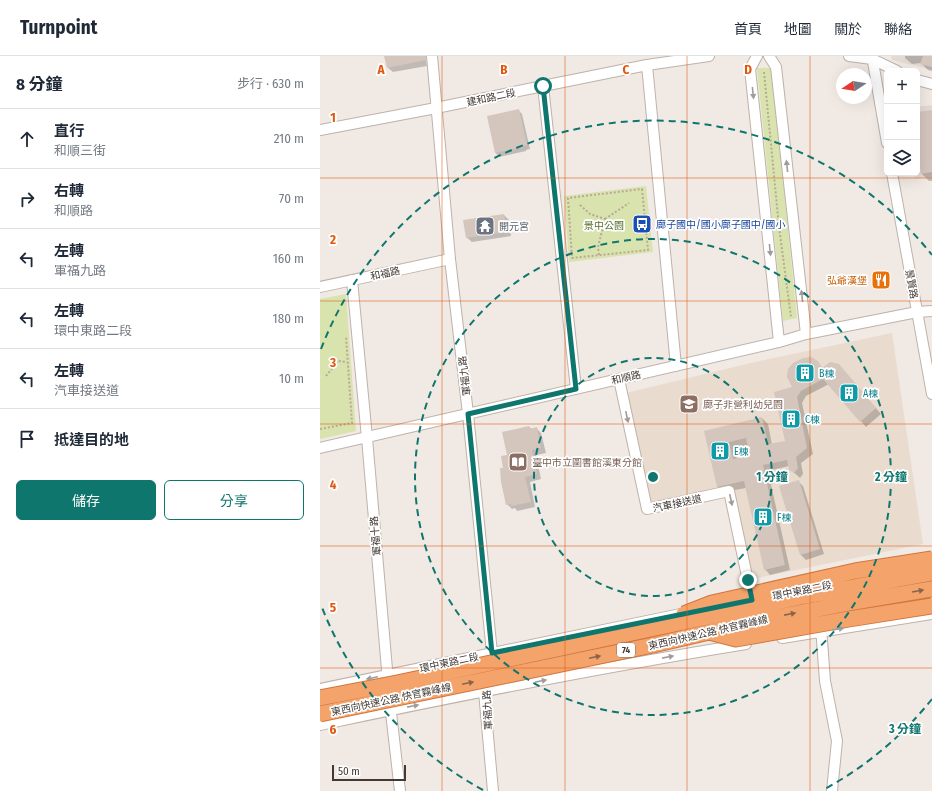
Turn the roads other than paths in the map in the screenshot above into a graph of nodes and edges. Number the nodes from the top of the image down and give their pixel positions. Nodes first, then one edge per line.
1 (432, 56) edge
2 (709, 56) edge
3 (757, 56) edge
4 (769, 56) edge
5 (849, 56) edge
6 (872, 57) edge
7 (647, 65) junction
8 (892, 68) edge
9 (920, 81) edge
10 (932, 84) edge
11 (543, 86) junction
12 (436, 108) junction
13 (320, 130) edge
14 (886, 140) edge
15 (893, 176) edge
16 (450, 259) junction
17 (352, 280) junction
18 (320, 287) edge
19 (932, 311) edge
20 (917, 312) junction
21 (806, 334) junction
22 (779, 342) junction
23 (676, 366) junction
24 (619, 379) junction
25 (576, 389) junction
26 (932, 394) edge
27 (468, 414) junction
28 (367, 438) junction
29 (320, 448) edge
30 (932, 559) edge
31 (932, 566) edge
32 (932, 573) edge
33 (814, 587) junction
34 (932, 589) edge
35 (752, 600) junction
36 (932, 606) edge
37 (932, 614) edge
38 (648, 629) junction
39 (708, 631) junction
40 (821, 632) junction
41 (492, 653) junction
42 (387, 674) junction
43 (320, 689) edge
44 (484, 692) junction
45 (320, 698) edge
46 (391, 710) junction
47 (320, 714) edge
48 (320, 725) edge
49 (400, 791) edge
50 (493, 791) edge
51 (832, 791) edge

1 - 12 street, 軍福九路
2 - 7 street, 建和路二段
3 -> 22 street
21 -> 4 street
5 - 6 street
6 - 8 street
6 - 14 street
7 - 11 street, 建和路二段
7 - 23 street
9 - 10 street
11 - 12 street, 建和路二段
11 - 25 street
12 - 13 street, 建和路二段
12 - 16 street, 軍福九路
15 - 20 street, 景賢路
16 - 17 street, 和福路
16 - 27 street, 軍福九路
17 - 18 street, 和福路
17 - 28 street, 軍福十路
19 - 20 street, 和順路
20 - 21 street, 和順路
20 - 26 street, 景賢路
21 - 22 street, 和順路
22 - 23 street, 和順路
23 - 24 street, 和順路
24 - 25 street, 和順路
24 -> 35 street, 汽車接送道
25 - 27 street, 和順路
27 - 28 street, 和順路
27 - 41 street, 軍福九路
28 - 29 street, 和順路
28 - 42 street, 軍福十路
30 - 38 highway, bridge
31 - 33 street, 環中東路二段
32 - 38 highway, 東西向快速公路 快官霧峰線 / 74, bridge
33 - 35 street, 環中東路二段
33 - 40 street
39 -> 34 highway, 東西向快速公路 快官霧峰線 / 74, bridge
35 - 41 street, 環中東路二段
36 - 39 highway, bridge
40 -> 37 street
38 - 45 highway, 東西向快速公路 快官霧峰線 / 74, bridge
47 -> 39 highway, 東西向快速公路 快官霧峰線 / 74, bridge
44 -> 40 street
40 - 51 street
41 - 42 street, 環中東路二段
41 - 44 street, 軍福九路
42 -> 43 street, 環中東路二段
42 - 46 street, 軍福十路
46 -> 44 street
44 - 50 street, 軍福九路
46 - 48 street
46 - 49 street, 軍福十路

